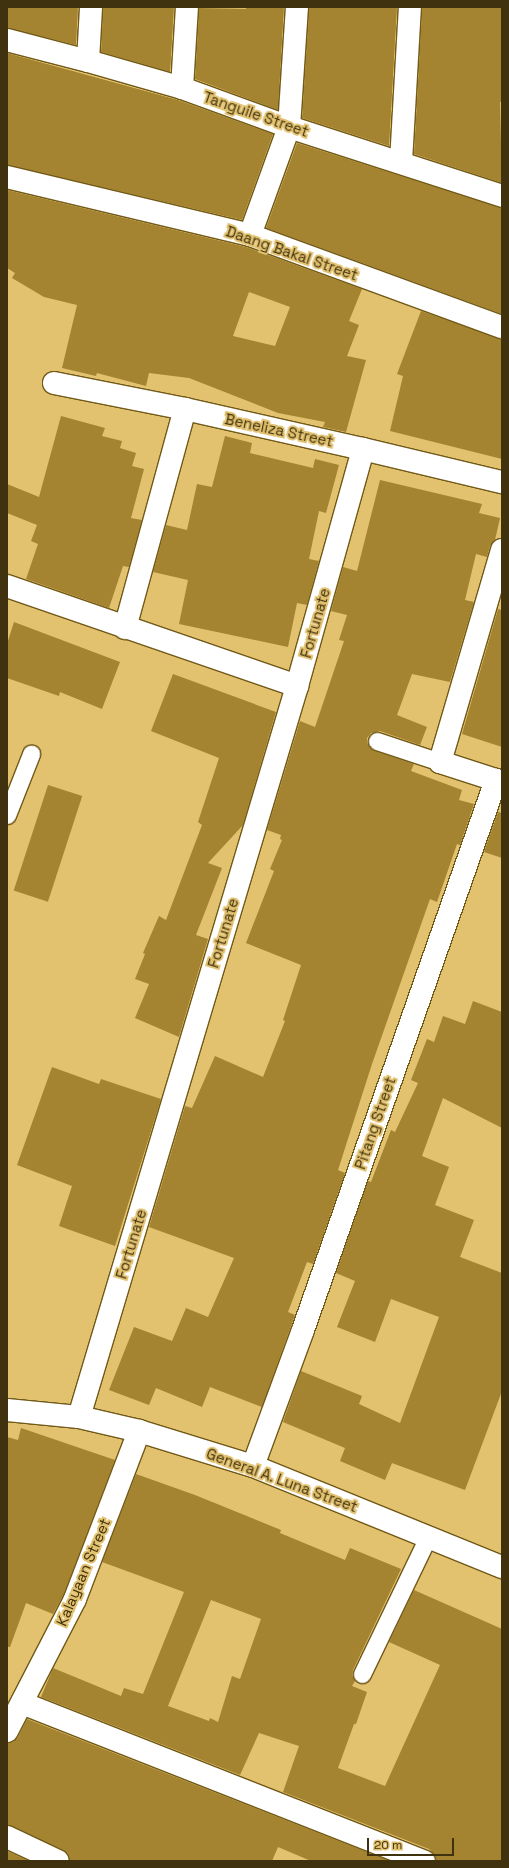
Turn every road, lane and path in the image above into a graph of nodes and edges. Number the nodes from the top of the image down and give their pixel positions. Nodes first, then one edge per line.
1 (91, 7) edge
2 (187, 7) edge
3 (297, 7) edge
4 (410, 7) edge
5 (7, 40) edge
6 (88, 60) junction
7 (182, 88) junction
8 (289, 127) junction
9 (401, 162) junction
10 (7, 177) edge
11 (502, 196) edge
12 (250, 235) junction
13 (502, 327) edge
14 (54, 383) dead end
15 (185, 409) junction
16 (363, 449) junction
17 (502, 482) edge
18 (502, 550) edge
19 (7, 586) edge
20 (125, 628) junction
21 (297, 686) junction
22 (377, 741) dead end
23 (31, 754) dead end
24 (440, 762) junction
25 (499, 781) edge
26 (7, 815) edge
27 (7, 1410) edge
28 (79, 1417) junction
29 (139, 1431) junction
30 (252, 1466) junction
31 (428, 1538) junction
32 (502, 1567) edge
33 (362, 1674) dead end
34 (22, 1703) junction
35 (7, 1731) edge
36 (7, 1837) edge
37 (58, 1861) edge
38 (424, 1861) edge

1 - 6 street
2 - 7 street
3 - 8 street
4 - 9 street
5 - 6 street, Tanguile Street
6 - 7 street, Tanguile Street
7 - 8 street, Tanguile Street
8 - 9 street, Tanguile Street
8 - 12 street
9 - 11 street, Tanguile Street
10 - 12 street, Daang Bakal Street
12 - 13 street, Daang Bakal Street
14 - 15 street, Beneliza Street
15 - 16 street, Beneliza Street
15 - 20 street
16 - 17 street, Beneliza Street
16 - 21 street, Fortunate
18 - 24 street
19 - 20 street
20 - 21 street
21 - 28 street, Fortunate
22 - 24 lane
23 - 26 lane
24 - 25 street
25 - 30 street, Pitang Street
27 - 28 street, General A. Luna Street
28 - 29 street, General A. Luna Street
29 - 30 street, General A. Luna Street
29 - 34 street, Kalayaan Street
30 - 31 street, General A. Luna Street
31 - 32 street, General A. Luna Street
31 - 33 lane
34 - 35 street, Kalayaan Street
34 - 38 street
36 - 37 street

